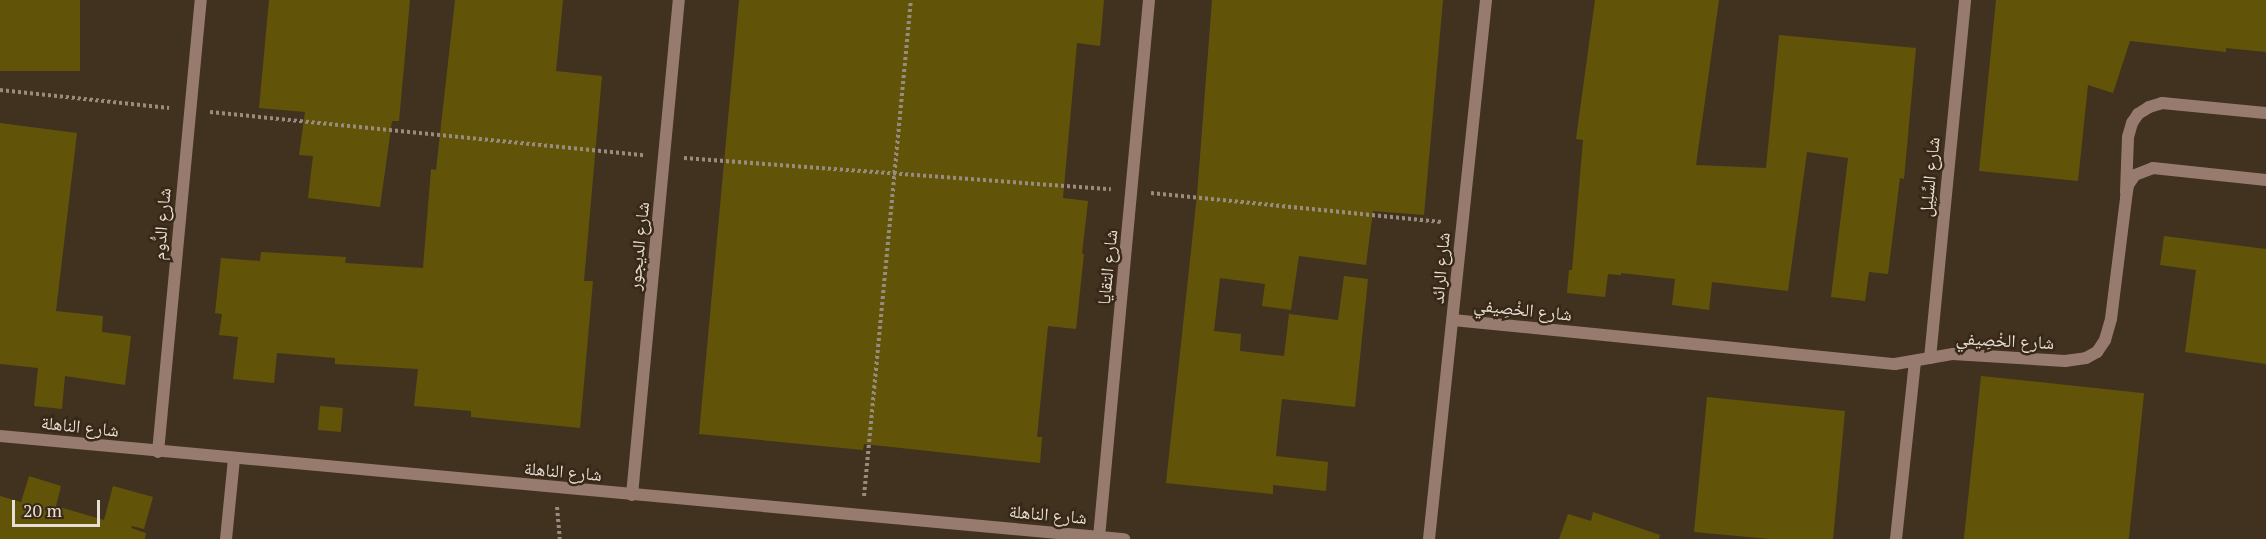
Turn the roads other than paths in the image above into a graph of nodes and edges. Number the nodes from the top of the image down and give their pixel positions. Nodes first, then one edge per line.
1 (201, 0) edge
2 (679, 0) edge
3 (1149, 0) edge
4 (1486, 0) edge
5 (1965, 0) edge
6 (2266, 113) edge
7 (2266, 180) edge
8 (2126, 198) junction
9 (1453, 320) junction
10 (1930, 358) junction
11 (1915, 362) junction
12 (0, 436) edge
13 (158, 452) junction
14 (234, 459) junction
15 (632, 495) junction
16 (1099, 537) junction
17 (226, 539) edge
18 (1124, 539) edge
19 (1430, 539) edge
20 (1896, 539) edge

1 - 13 street, شارع الدُّوم
2 - 15 street, شارع الديجور
3 - 16 street, شارع التقايا
4 - 9 street, شارع الرائد
5 - 10 street, شارع السِّلِيل
6 - 8 street
7 - 8 street, شارع الخْصِيفي
8 - 10 street, شارع الخْصِيفي
9 - 11 street, شارع الخْصِيفي
9 - 19 street, شارع الرائد
10 - 11 street, شارع الخْصِيفي
11 - 20 street
12 - 13 street, شارع الناهلة
13 - 14 street, شارع الناهلة
14 - 15 street, شارع الناهلة
14 - 17 street
15 - 16 street, شارع الناهلة
16 - 18 street, شارع الناهلة

